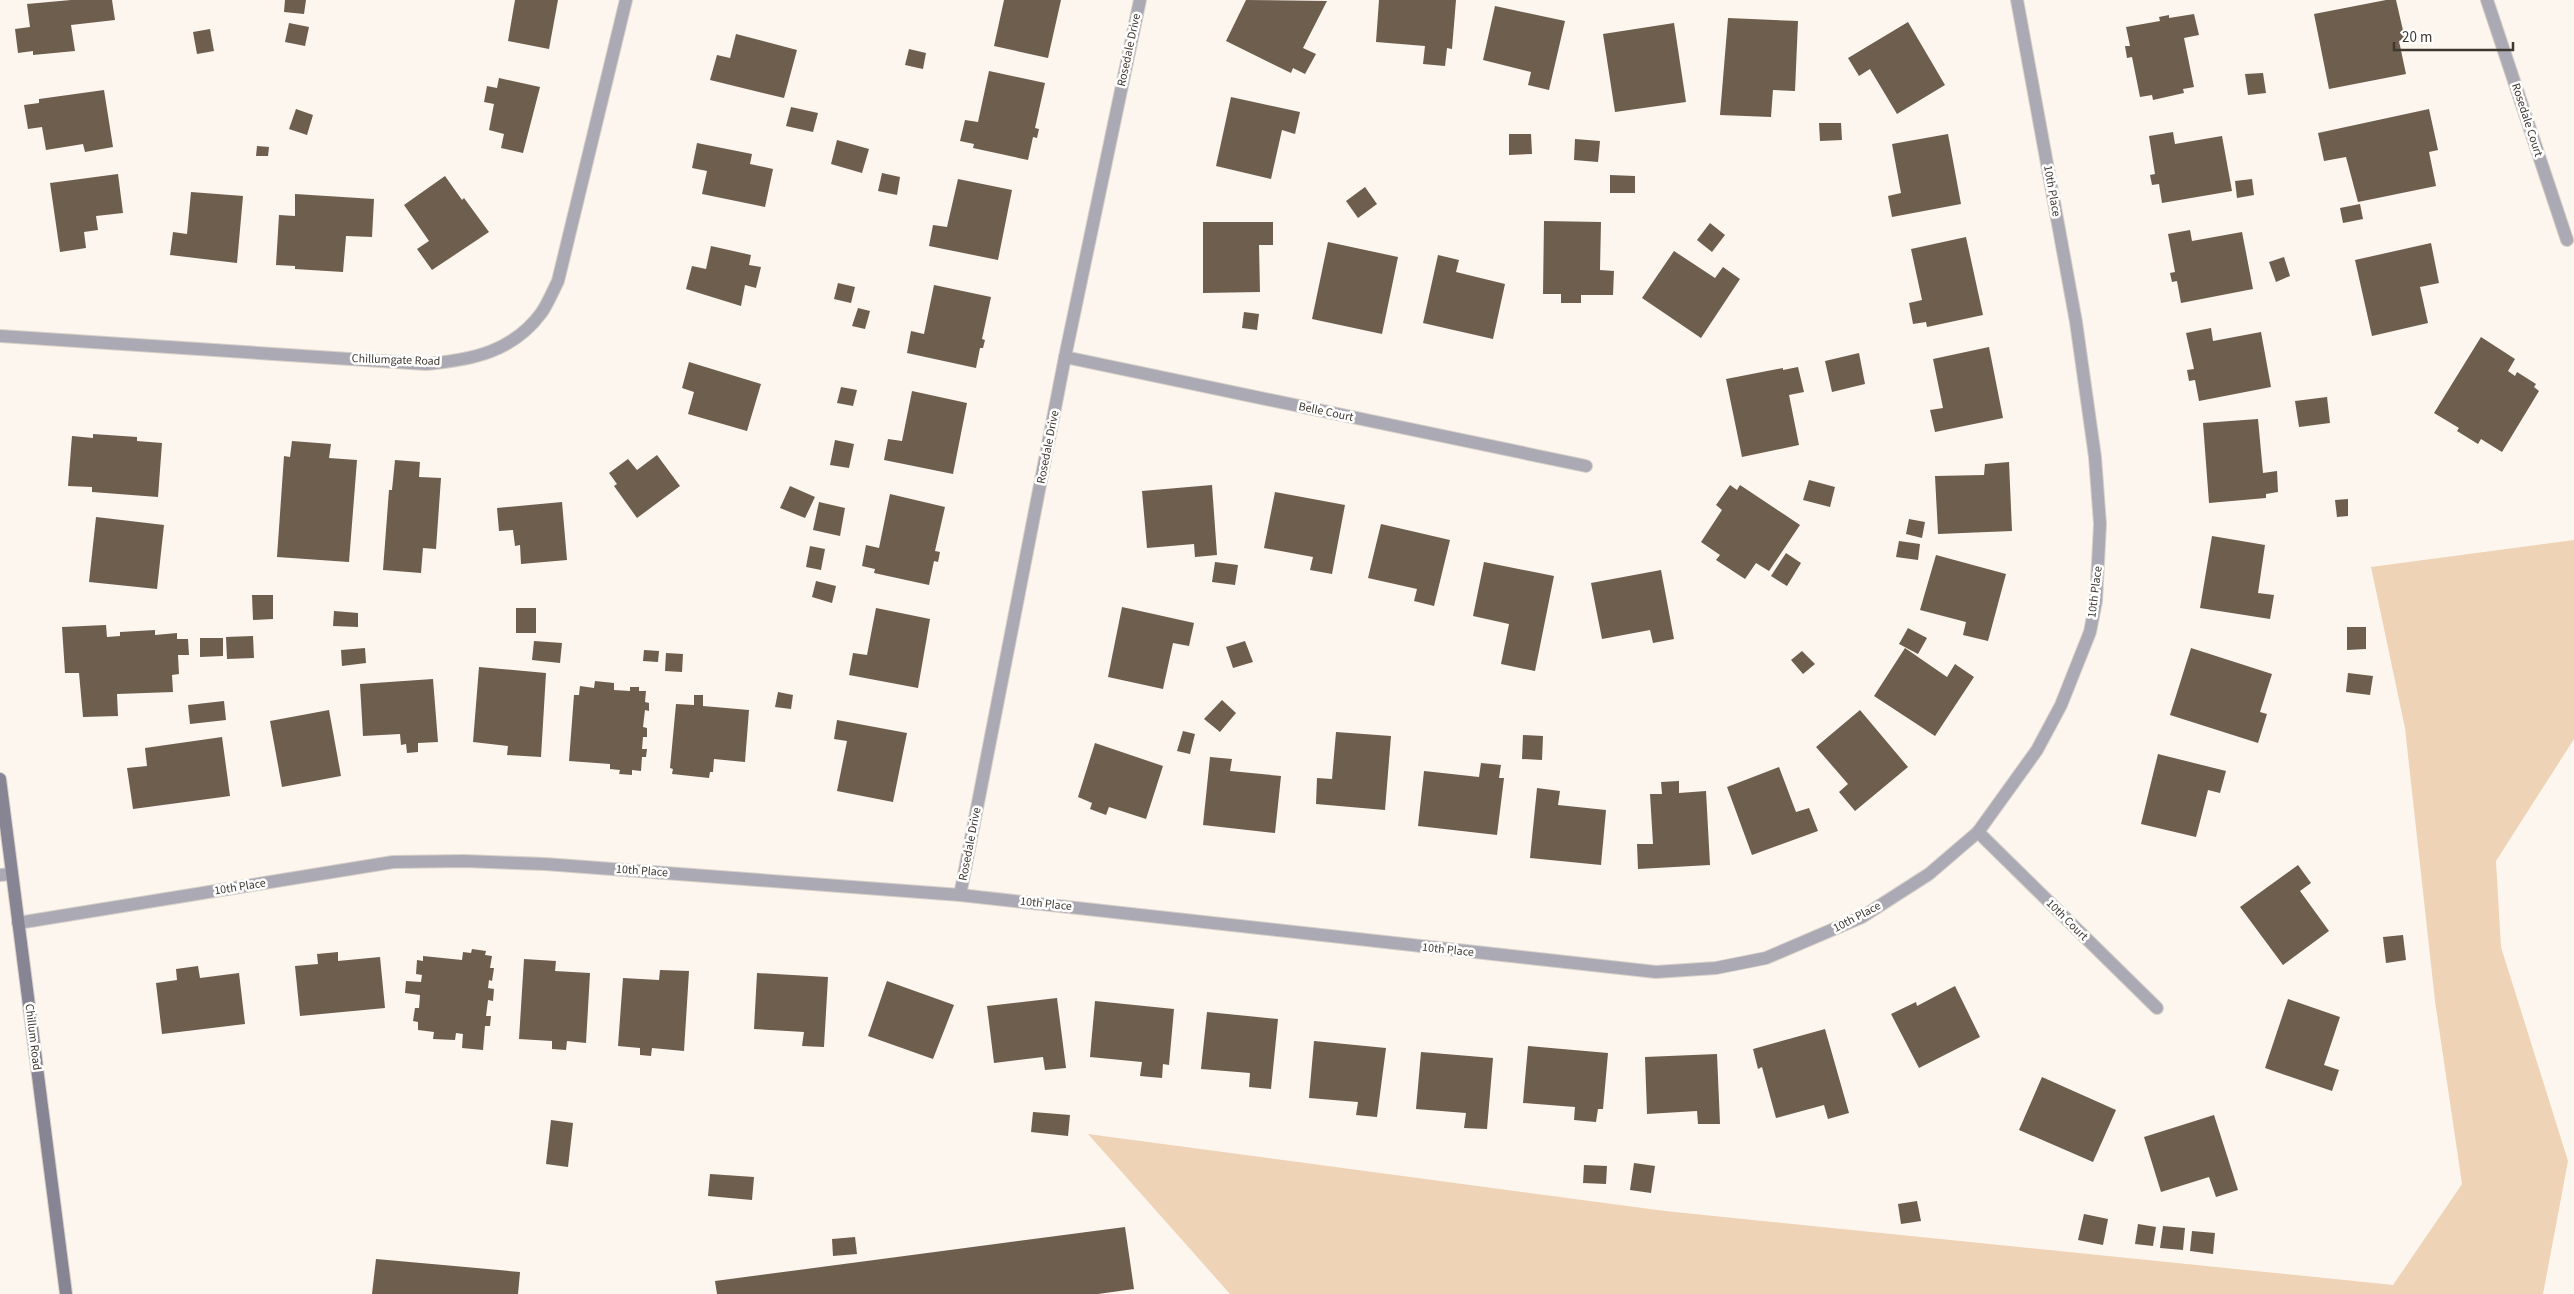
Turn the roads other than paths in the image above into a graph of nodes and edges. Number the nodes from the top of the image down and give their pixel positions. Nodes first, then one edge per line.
1 (626, 0) edge
2 (1140, 0) edge
3 (2017, 0) edge
4 (2487, 0) edge
5 (2567, 240) dead end
6 (0, 336) edge
7 (1066, 357) junction
8 (1586, 466) dead end
9 (0, 779) edge
10 (1978, 832) junction
11 (6, 875) edge
12 (960, 895) junction
13 (18, 923) junction
14 (2157, 1008) dead end
15 (66, 1294) edge

1 - 6 street, Chillumgate Road
2 - 7 street, Rosedale Drive
3 - 10 street, 10th Place
4 - 5 street, Rosedale Court
7 - 8 street, Belle Court
7 - 12 street, Rosedale Drive
9 - 11 main road, Chillum Road
10 - 12 street, 10th Place
10 - 14 street, 10th Court
11 - 13 main road, Chillum Road
12 - 13 street, 10th Place
13 - 15 main road, Chillum Road

